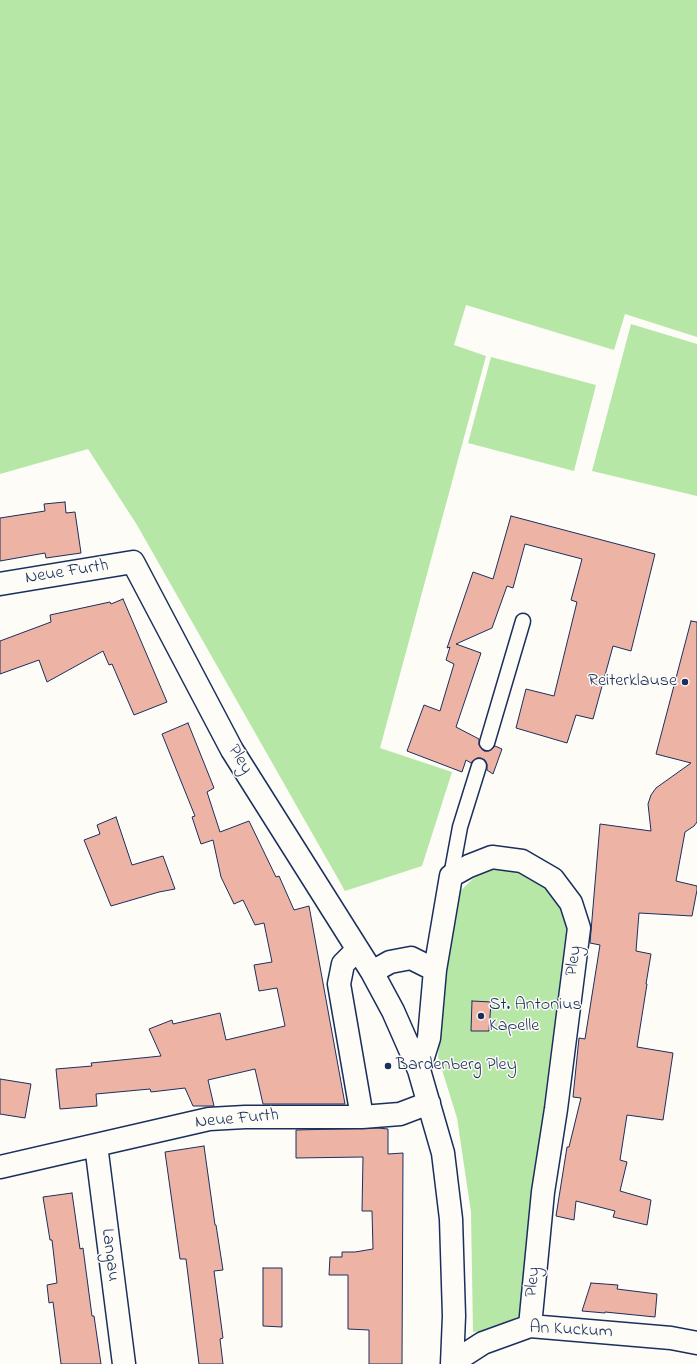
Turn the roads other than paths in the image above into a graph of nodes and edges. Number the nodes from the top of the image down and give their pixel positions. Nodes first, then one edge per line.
1 (133, 562) joint
2 (0, 584) edge
3 (523, 621) dead end
4 (487, 743) dead end
5 (479, 766) dead end
6 (451, 876) junction
7 (357, 950) junction
8 (435, 970) junction
9 (372, 972) junction
10 (419, 1070) junction
11 (429, 1103) junction
12 (362, 1117) junction
13 (96, 1145) junction
14 (0, 1167) edge
15 (530, 1326) junction
16 (697, 1343) edge
17 (452, 1363) edge
18 (124, 1364) edge

1 - 2 street, Neue Furth
1 - 7 street, Pley
3 - 4 lane
5 - 6 lane
6 - 8 street
6 - 15 street, Pley
7 - 9 street, Pley
7 - 12 street
8 - 9 street
8 - 10 street
9 - 10 street, Pley
10 - 11 street, Pley
11 - 12 street, Neue Furth
11 - 17 street, Pley
12 - 13 street, Neue Furth
13 - 14 street, Neue Furth
13 - 18 street, Langau
15 - 16 street, An Kuckum
15 - 17 street, An Kuckum

